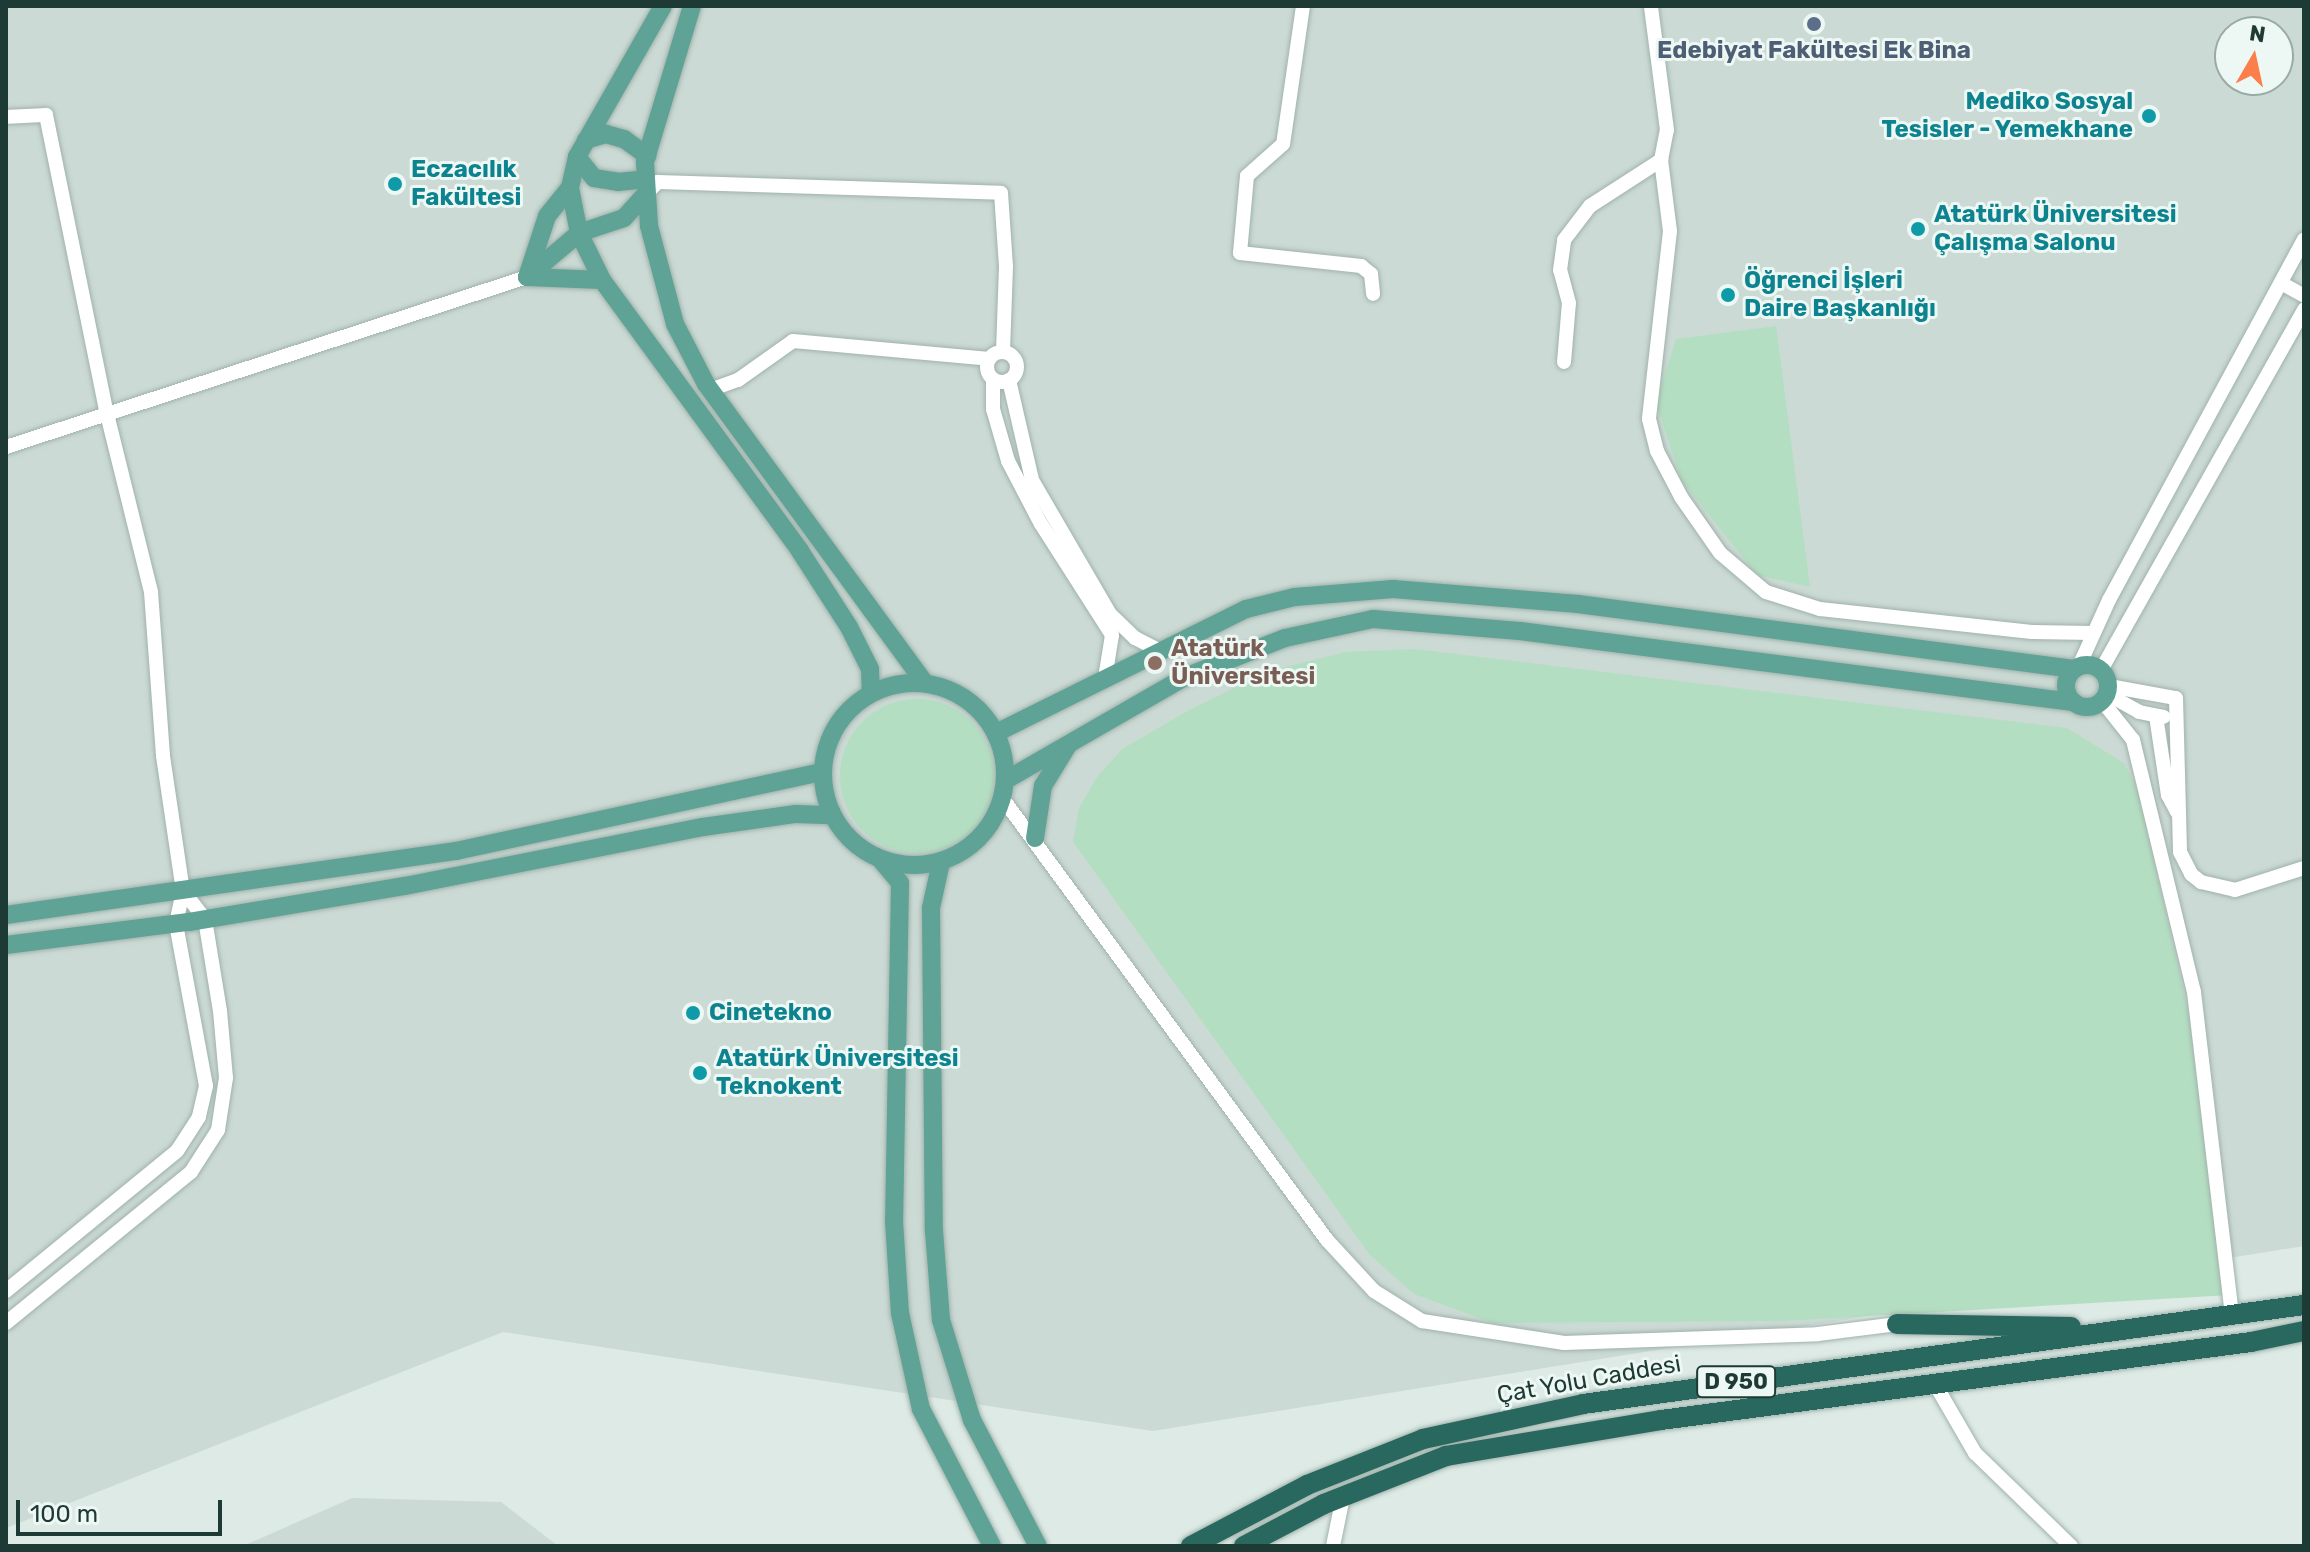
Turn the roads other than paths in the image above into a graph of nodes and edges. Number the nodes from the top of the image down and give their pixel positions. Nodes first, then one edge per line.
1 (663, 6) edge
2 (692, 6) edge
3 (1303, 6) edge
4 (1651, 6) edge
5 (6, 117) edge
6 (586, 140) junction
7 (647, 156) junction
8 (577, 157) junction
9 (1661, 160) junction
10 (649, 185) junction
11 (570, 188) junction
12 (579, 233) junction
13 (2304, 239) edge
14 (527, 277) junction
15 (602, 280) junction
16 (2281, 283) junction
17 (1373, 294) dead end
18 (2304, 296) edge
19 (2304, 309) edge
20 (1003, 352) junction
21 (989, 359) junction
22 (1564, 362) dead end
23 (993, 379) junction
24 (1009, 380) junction
25 (710, 390) junction
26 (106, 410) junction
27 (6, 447) edge
28 (2173, 488) junction
29 (2200, 500) junction
30 (2092, 633) junction
31 (1161, 651) junction
32 (2077, 668) junction
33 (1105, 678) junction
34 (925, 683) junction
35 (2105, 688) junction
36 (871, 693) junction
37 (2073, 702) junction
38 (2156, 716) junction
39 (2176, 719) junction
40 (996, 733) junction
41 (1069, 744) junction
42 (822, 772) junction
43 (1006, 780) junction
44 (1003, 799) junction
45 (832, 815) junction
46 (2179, 815) junction
47 (1035, 838) junction
48 (880, 859) junction
49 (941, 862) junction
50 (2304, 868) edge
51 (183, 891) junction
52 (6, 915) edge
53 (205, 919) junction
54 (176, 924) junction
55 (6, 945) edge
56 (6, 1291) edge
57 (2304, 1305) edge
58 (2232, 1317) junction
59 (6, 1323) edge
60 (1897, 1324) joint
61 (2127, 1328) junction
62 (2304, 1331) edge
63 (1935, 1384) junction
64 (1343, 1497) junction
65 (992, 1546) edge
66 (1038, 1546) edge
67 (1191, 1546) edge
68 (1244, 1546) edge
69 (1333, 1546) edge
70 (2071, 1546) edge

1 - 6 main road
2 - 7 main road
3 - 17 street
4 - 9 street
5 - 26 street
6 - 7 main road
6 - 8 main road
7 - 10 main road
8 - 10 main road
8 - 11 main road
9 - 22 street
9 - 30 street
10 - 12 main road
10 - 20 street
10 - 25 main road
11 - 12 main road
11 - 14 main road
12 - 14 main road
12 - 15 main road
13 - 16 street
14 - 15 main road
14 - 26 street
15 - 36 main road
16 - 18 street
16 - 28 street
19 - 29 street
20 - 21 street
20 - 24 street
21 - 23 street
21 - 25 street
23 - 24 street
23 - 33 street
24 - 31 street
25 - 34 main road
26 - 27 street
26 - 51 street
28 - 29 street
28 - 30 street
29 - 35 street
30 - 32 street
31 - 32 main road
31 - 33 main road
32 - 35 main road
32 - 37 main road
33 - 40 main road
34 - 36 main road
34 - 40 main road
35 - 37 main road
35 - 38 street
35 - 39 street
35 - 58 street
36 - 42 main road
37 - 41 main road
38 - 39 street
38 - 46 street
39 - 46 street
40 - 43 main road
41 - 43 main road
41 - 47 main road
42 - 45 main road
42 - 51 main road
43 - 44 main road
44 - 47 street
44 - 49 main road
45 - 48 main road
45 - 53 main road
46 - 50 street
47 - 60 street
48 - 49 main road
48 - 65 main road
49 - 66 main road
51 - 52 main road
51 - 53 street
51 - 54 street
53 - 54 main road
53 - 59 street
54 - 55 main road
54 - 56 street
57 - 58 highway, Çat Yolu Caddesi / D 950
58 - 61 highway, Çat Yolu Caddesi / D 950
60 - 61 highway
61 - 67 highway, Çat Yolu Caddesi / D 950
62 - 63 highway, D 950
63 - 64 highway, D 950
63 - 70 street
64 - 68 highway, D 950
64 - 69 street

